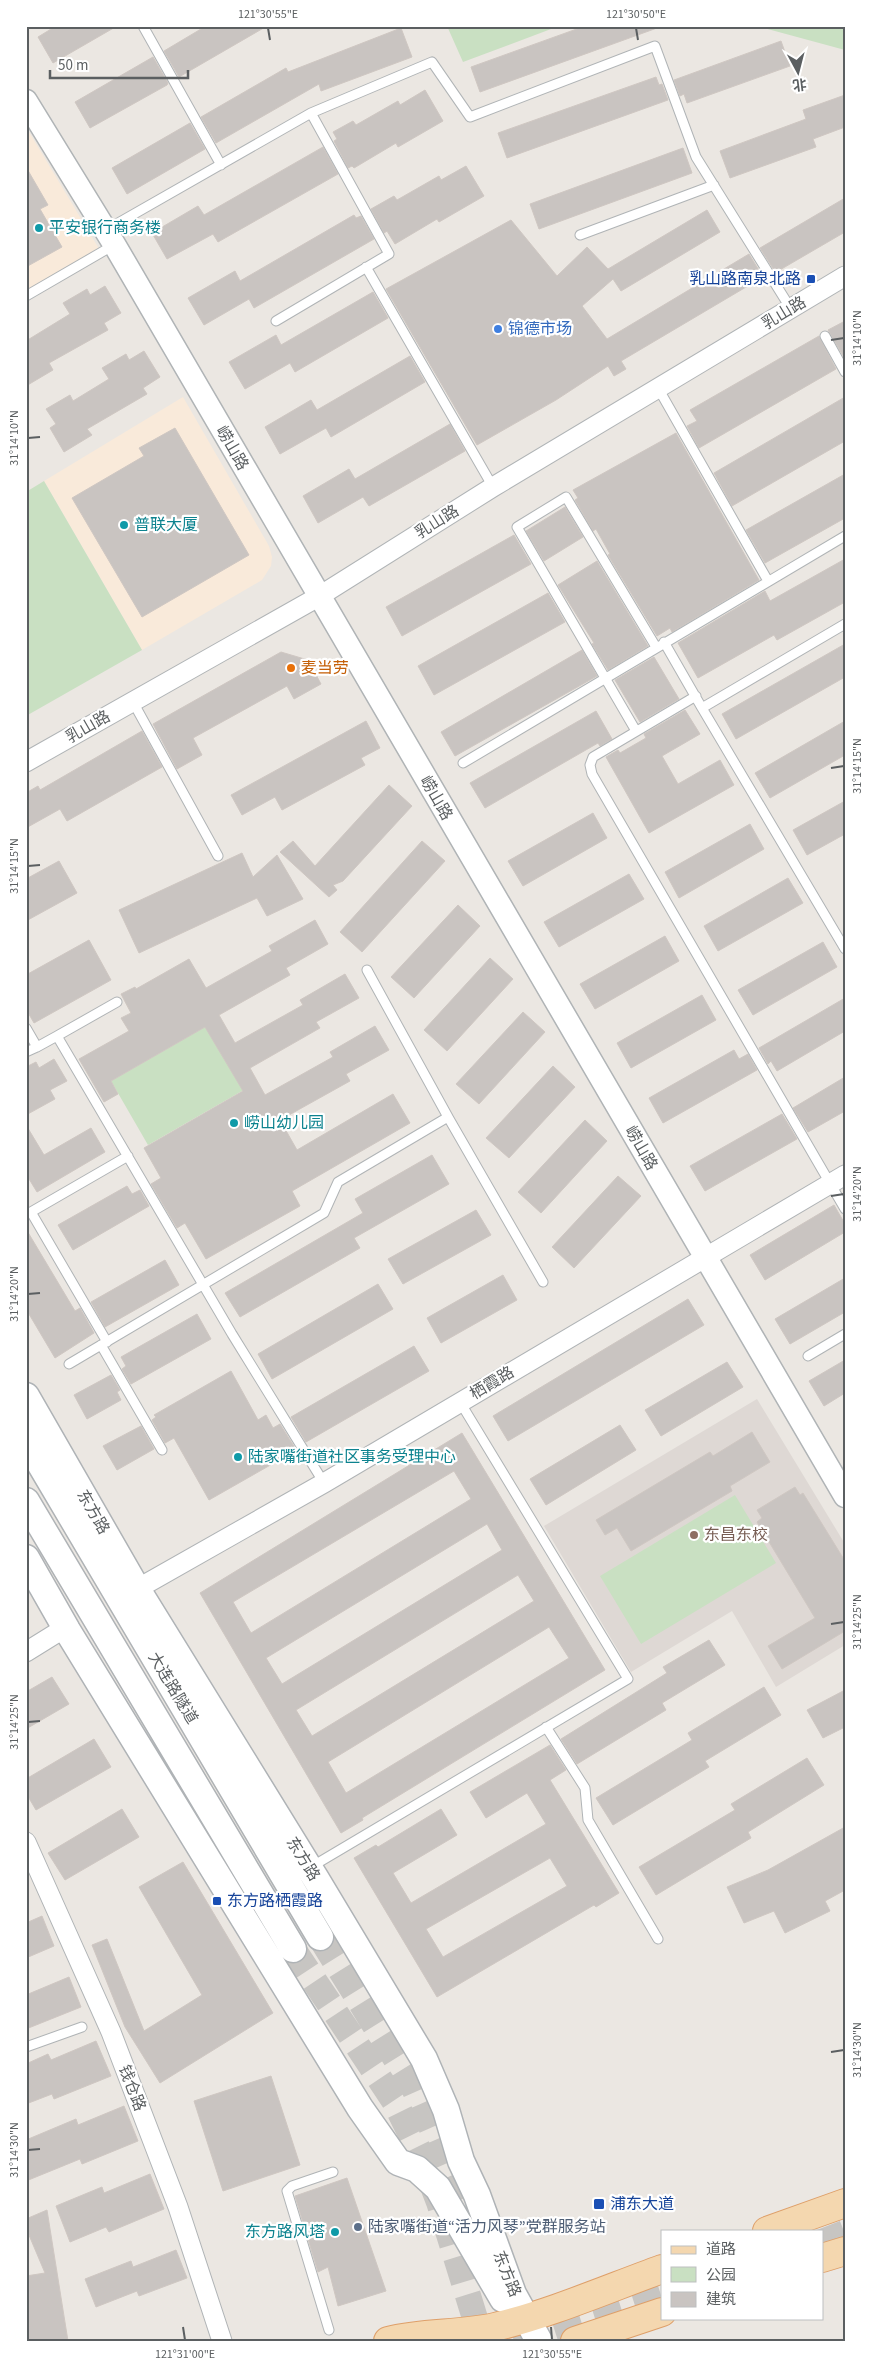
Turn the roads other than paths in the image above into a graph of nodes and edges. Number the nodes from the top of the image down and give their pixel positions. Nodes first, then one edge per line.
1 (143, 26) edge
2 (26, 101) edge
3 (311, 113) junction
4 (221, 165) junction
5 (714, 185) junction
6 (580, 235) dead end
7 (110, 238) junction
8 (366, 267) junction
9 (845, 276) edge
10 (26, 296) edge
11 (791, 309) junction
12 (276, 321) dead end
13 (825, 336) dead end
14 (845, 372) edge
15 (658, 388) junction
16 (493, 488) junction
17 (845, 536) edge
18 (768, 581) junction
19 (318, 596) junction
20 (845, 624) edge
21 (660, 644) junction
22 (605, 678) junction
23 (696, 696) junction
24 (133, 702) junction
25 (702, 708) junction
26 (636, 731) junction
27 (26, 762) edge
28 (463, 763) dead end
29 (218, 856) dead end
30 (845, 949) edge
31 (367, 970) dead end
32 (117, 1002) dead end
33 (26, 1028) edge
34 (57, 1036) junction
35 (37, 1047) junction
36 (26, 1052) edge
37 (448, 1117) junction
38 (128, 1156) junction
39 (837, 1179) edge
40 (845, 1209) edge
41 (705, 1257) junction
42 (543, 1282) dead end
43 (203, 1284) junction
44 (845, 1334) edge
45 (104, 1343) junction
46 (808, 1356) dead end
47 (69, 1364) dead end
48 (26, 1396) edge
49 (460, 1402) junction
50 (26, 1440) edge
51 (162, 1450) dead end
52 (324, 1483) junction
53 (845, 1496) edge
54 (26, 1501) edge
55 (26, 1558) edge
56 (137, 1589) junction
57 (67, 1630) junction
58 (26, 1652) edge
59 (546, 1727) junction
60 (26, 1842) edge
61 (309, 1868) junction
62 (320, 1937) tunnel mouth
63 (658, 1939) dead end
64 (293, 1949) tunnel mouth
65 (82, 2027) dead end
66 (26, 2047) edge
67 (333, 2172) dead end
68 (845, 2202) edge
69 (770, 2230) edge
70 (845, 2251) edge
71 (824, 2257) edge
72 (661, 2269) edge
73 (661, 2312) edge
74 (521, 2326) edge
75 (329, 2330) dead end
76 (222, 2341) edge
77 (388, 2341) edge
78 (539, 2341) edge
79 (575, 2341) edge

1 - 4 lane
2 - 7 street, 崂山路
3 - 4 lane
3 - 5 lane
3 - 8 lane
4 - 7 lane
5 - 6 lane
5 - 11 lane
7 - 10 lane
7 - 19 street, 崂山路
8 - 12 lane
8 - 16 lane
9 - 11 street, 乳山路
11 - 15 street, 乳山路
13 - 14 lane
15 - 16 street, 乳山路
15 - 18 lane
16 - 19 street, 乳山路
17 - 18 lane
18 - 21 lane
19 - 24 street, 乳山路
19 - 41 street, 崂山路
20 - 25 lane
21 - 22 lane
21 - 22 lane
21 - 23 lane
22 - 26 lane
22 - 28 lane
23 - 25 lane
23 - 26 lane
24 - 27 street, 乳山路
24 - 29 lane
25 - 30 lane
26 - 39 lane
31 - 37 lane
32 - 34 lane
33 - 35 lane
34 - 35 lane
34 - 38 lane
35 - 36 lane
37 - 42 lane
37 - 43 lane
38 - 43 lane
38 - 45 lane
39 - 40 lane
39 - 41 street, 栖霞路
41 - 49 street, 栖霞路
41 - 53 street, 崂山路
43 - 45 lane
43 - 52 lane
44 - 46 lane
45 - 47 lane
45 - 51 lane
48 - 56 main road, 东方路
49 - 52 street, 栖霞路
49 - 59 lane
50 - 62 main road, 大连路隧道
52 - 56 street, 栖霞路
54 - 64 main road, 大连路隧道
55 - 57 main road, 东方路
56 - 61 main road, 东方路
57 - 58 street
57 - 74 main road, 东方路
59 - 61 lane
59 - 63 lane
60 - 76 street, 钱仓路
61 - 74 main road, 东方路
65 - 66 lane
67 - 75 lane
68 - 69 main road
70 - 71 main road
72 - 74 main road
73 - 79 main road
74 - 77 main road
74 - 78 main road, 东方路

